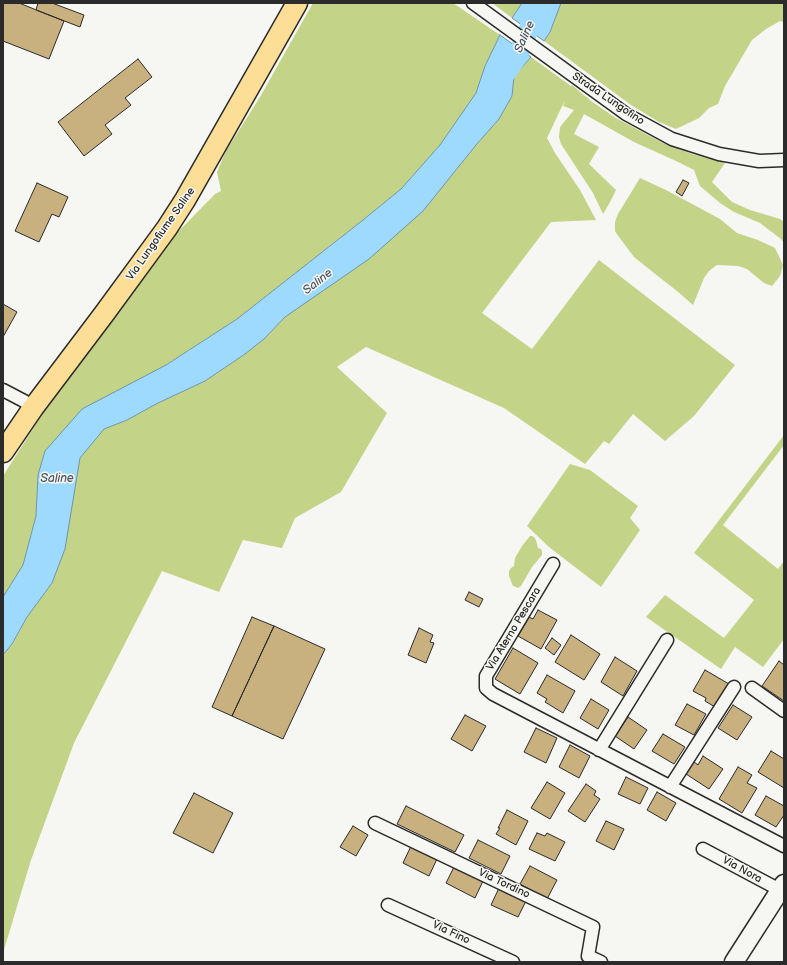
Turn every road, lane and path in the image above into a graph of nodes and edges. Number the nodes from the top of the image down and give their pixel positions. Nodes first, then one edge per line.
1 (298, 3) edge
2 (473, 3) edge
3 (784, 160) edge
4 (3, 390) edge
5 (33, 408) junction
6 (3, 452) edge
7 (553, 564) dead end
8 (667, 640) dead end
9 (734, 688) dead end
10 (752, 688) dead end
11 (784, 711) edge
12 (599, 750) junction
13 (670, 787) junction
14 (375, 823) dead end
15 (784, 846) edge
16 (703, 849) dead end
17 (782, 887) edge
18 (388, 905) dead end
19 (513, 962) edge
20 (601, 962) edge
21 (734, 962) edge

1 - 5 main road, Via Lungofiume Saline
2 - 3 street, Strada Lungofino
4 - 5 street
5 - 6 main road, Via Lungofiume Saline
7 - 12 street, Via Aterno Pescara
8 - 12 street
9 - 13 street
10 - 11 street
12 - 13 street, Via Aterno Pescara
13 - 15 street, Via Aterno Pescara
14 - 20 street, Via Tordino
16 - 17 street, Via Nora
17 - 21 main road
18 - 19 street, Via Fino

